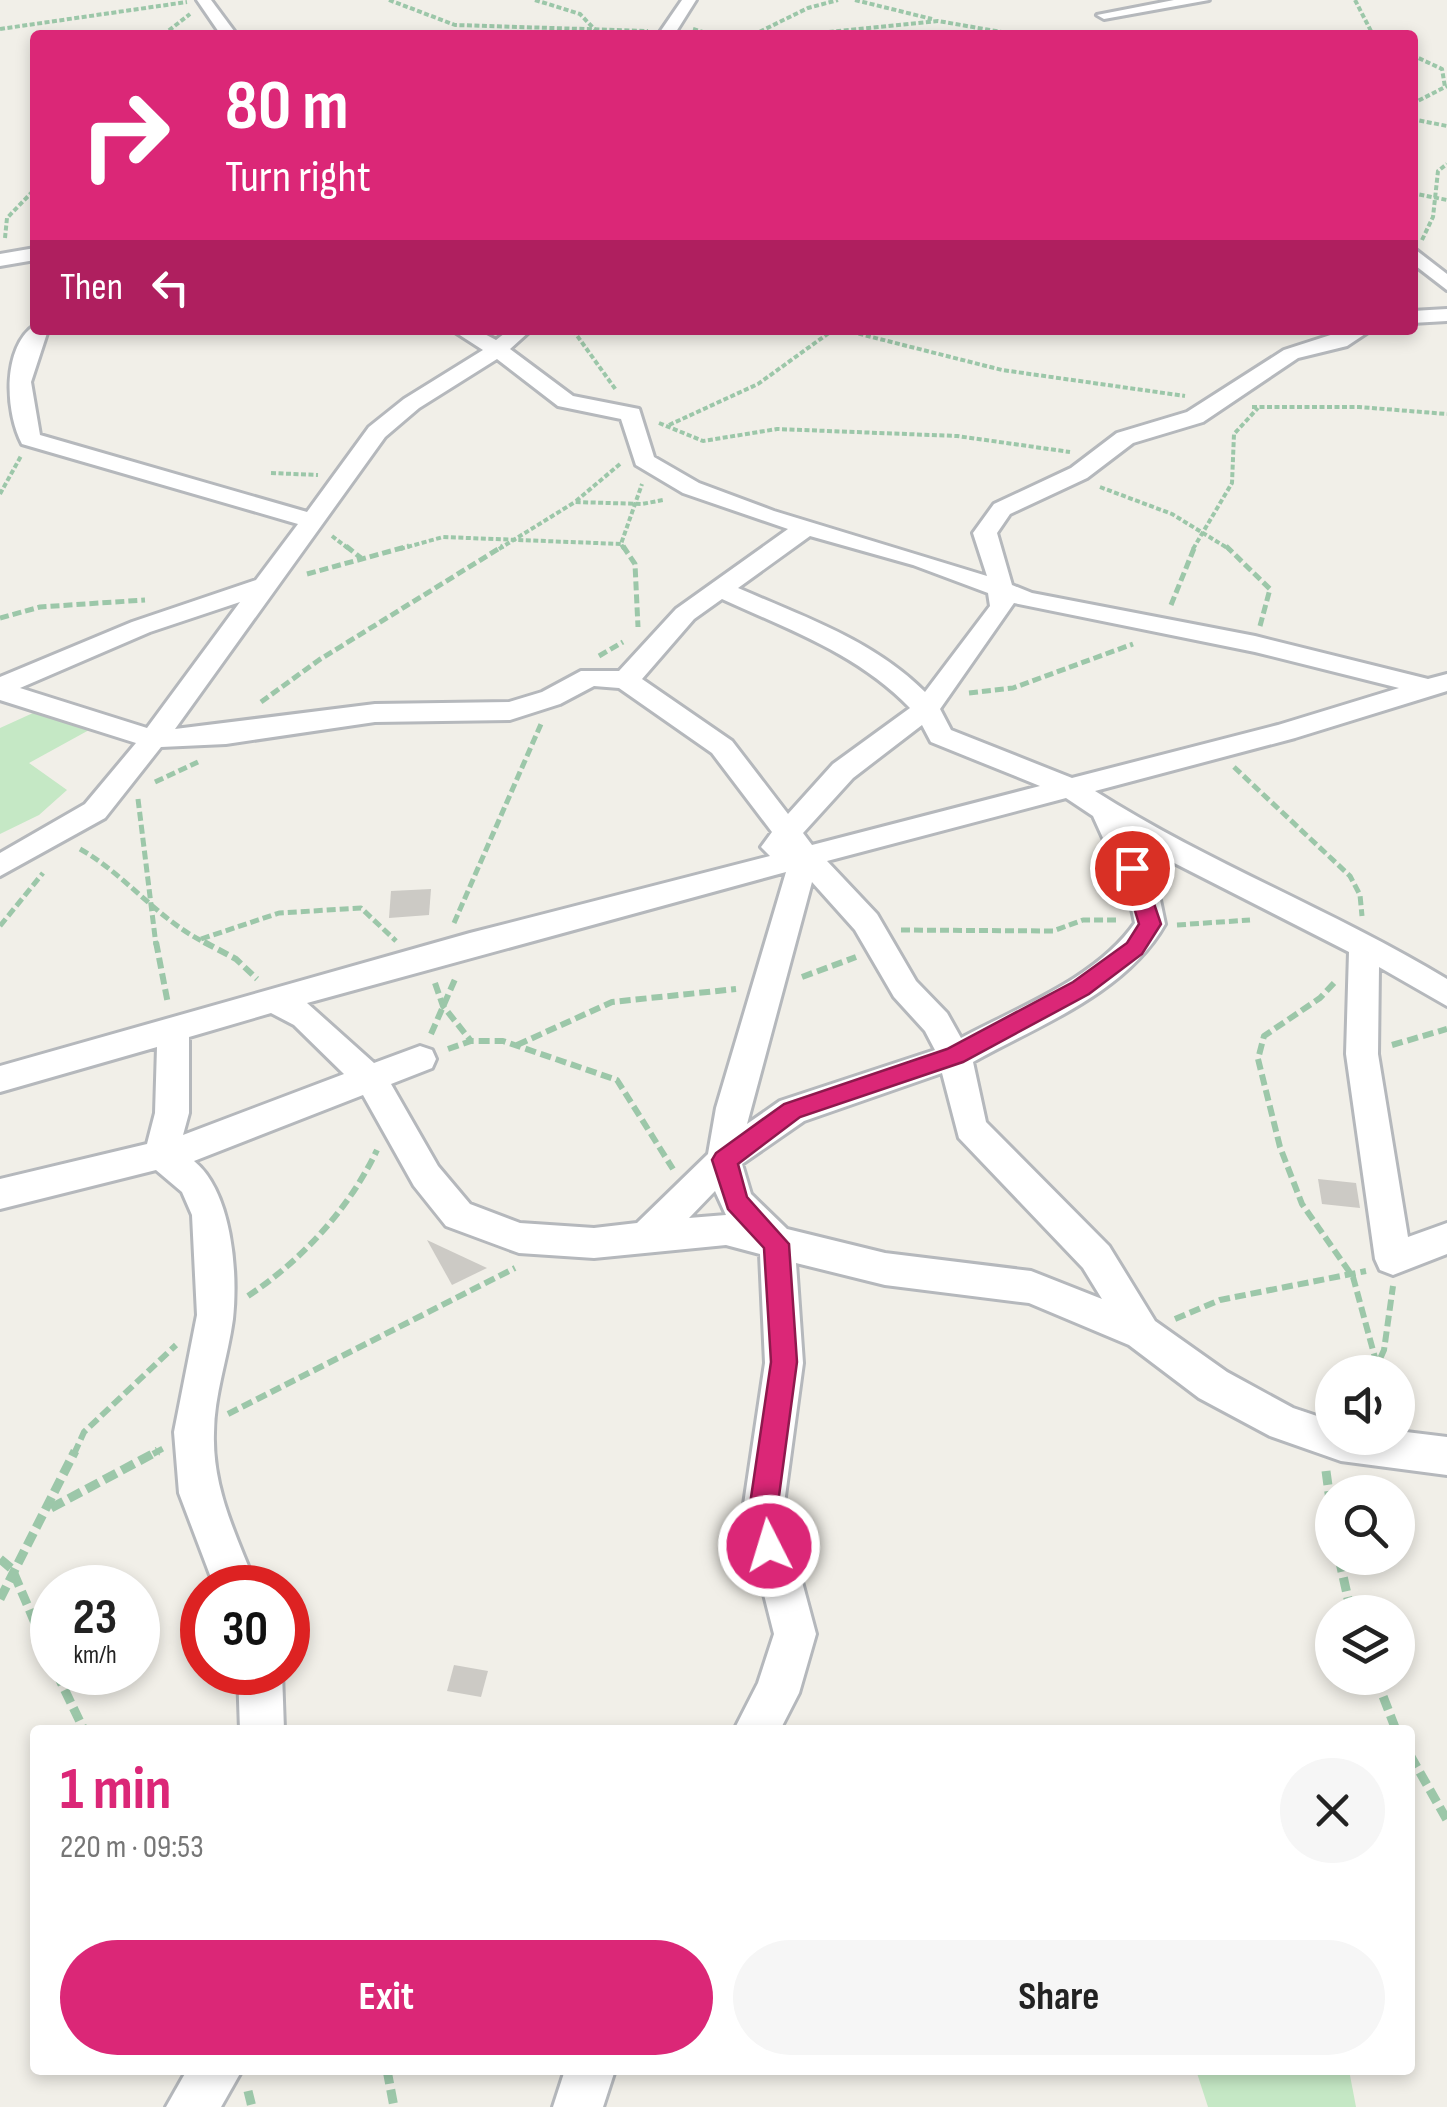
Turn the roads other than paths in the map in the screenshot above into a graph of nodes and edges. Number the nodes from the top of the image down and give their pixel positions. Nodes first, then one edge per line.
1 (689, 0) edge
2 (1202, 0) edge
3 (206, 2) edge
4 (1167, 3) edge
5 (1102, 22) edge
6 (225, 30) edge
7 (670, 30) edge
8 (30, 255) edge
9 (1418, 258) edge
10 (0, 260) edge
11 (1447, 284) edge
12 (1447, 315) edge
13 (1418, 317) edge
14 (35, 335) edge
15 (471, 335) edge
16 (514, 335) edge
17 (1352, 335) edge
18 (498, 350) junction
19 (313, 521) junction
20 (804, 528) junction
21 (263, 586) junction
22 (718, 588) junction
23 (1001, 590) junction
24 (626, 680) junction
25 (1435, 684) edge
26 (0, 689) edge
27 (926, 709) junction
28 (153, 739) junction
29 (1069, 787) junction
30 (1108, 815) junction
31 (797, 845) junction
32 (0, 866) edge
33 (1364, 947) junction
34 (1447, 994) edge
35 (275, 1001) junction
36 (172, 1030) junction
37 (955, 1056) junction
38 (420, 1059) road end
39 (0, 1079) edge
40 (371, 1080) junction
41 (160, 1154) junction
42 (724, 1160) junction
43 (0, 1194) edge
44 (647, 1237) junction
45 (1447, 1238) edge
46 (776, 1244) junction
47 (1142, 1333) junction
48 (1447, 1456) edge
49 (227, 1565) edge
50 (264, 1695) edge
51 (262, 1725) edge
52 (759, 1725) edge
53 (213, 2075) edge
54 (588, 2075) edge
55 (191, 2107) edge
56 (578, 2107) edge

1 - 7 street
2 - 4 street
3 - 6 street
4 - 5 street
8 - 10 street
9 - 11 street
12 - 13 street
14 - 19 street
15 - 18 street
16 - 18 street
17 - 23 street
18 - 19 street
18 - 20 street
19 - 21 street
20 - 22 street
20 - 23 street
21 - 26 street
21 - 28 street
22 - 24 street
22 - 27 street
23 - 25 street
23 - 27 street
24 - 28 street
24 - 31 street
25 - 29 street
26 - 28 street
27 - 29 street
27 - 31 street
28 - 32 street
29 - 30 street
29 - 31 street
30 - 33 street
30 - 37 street
31 - 35 street
31 - 37 street
31 - 42 street
33 - 34 street
33 - 45 street
35 - 36 street
35 - 40 street
36 - 39 street
36 - 41 street
37 - 42 street
37 - 47 street
38 - 40 street
40 - 41 street
40 - 44 street
41 - 43 street
41 - 49 street
42 - 44 street
42 - 46 street
44 - 46 street
46 - 47 street
46 - 52 street
47 - 48 street
50 - 51 street
53 - 55 street
54 - 56 street

